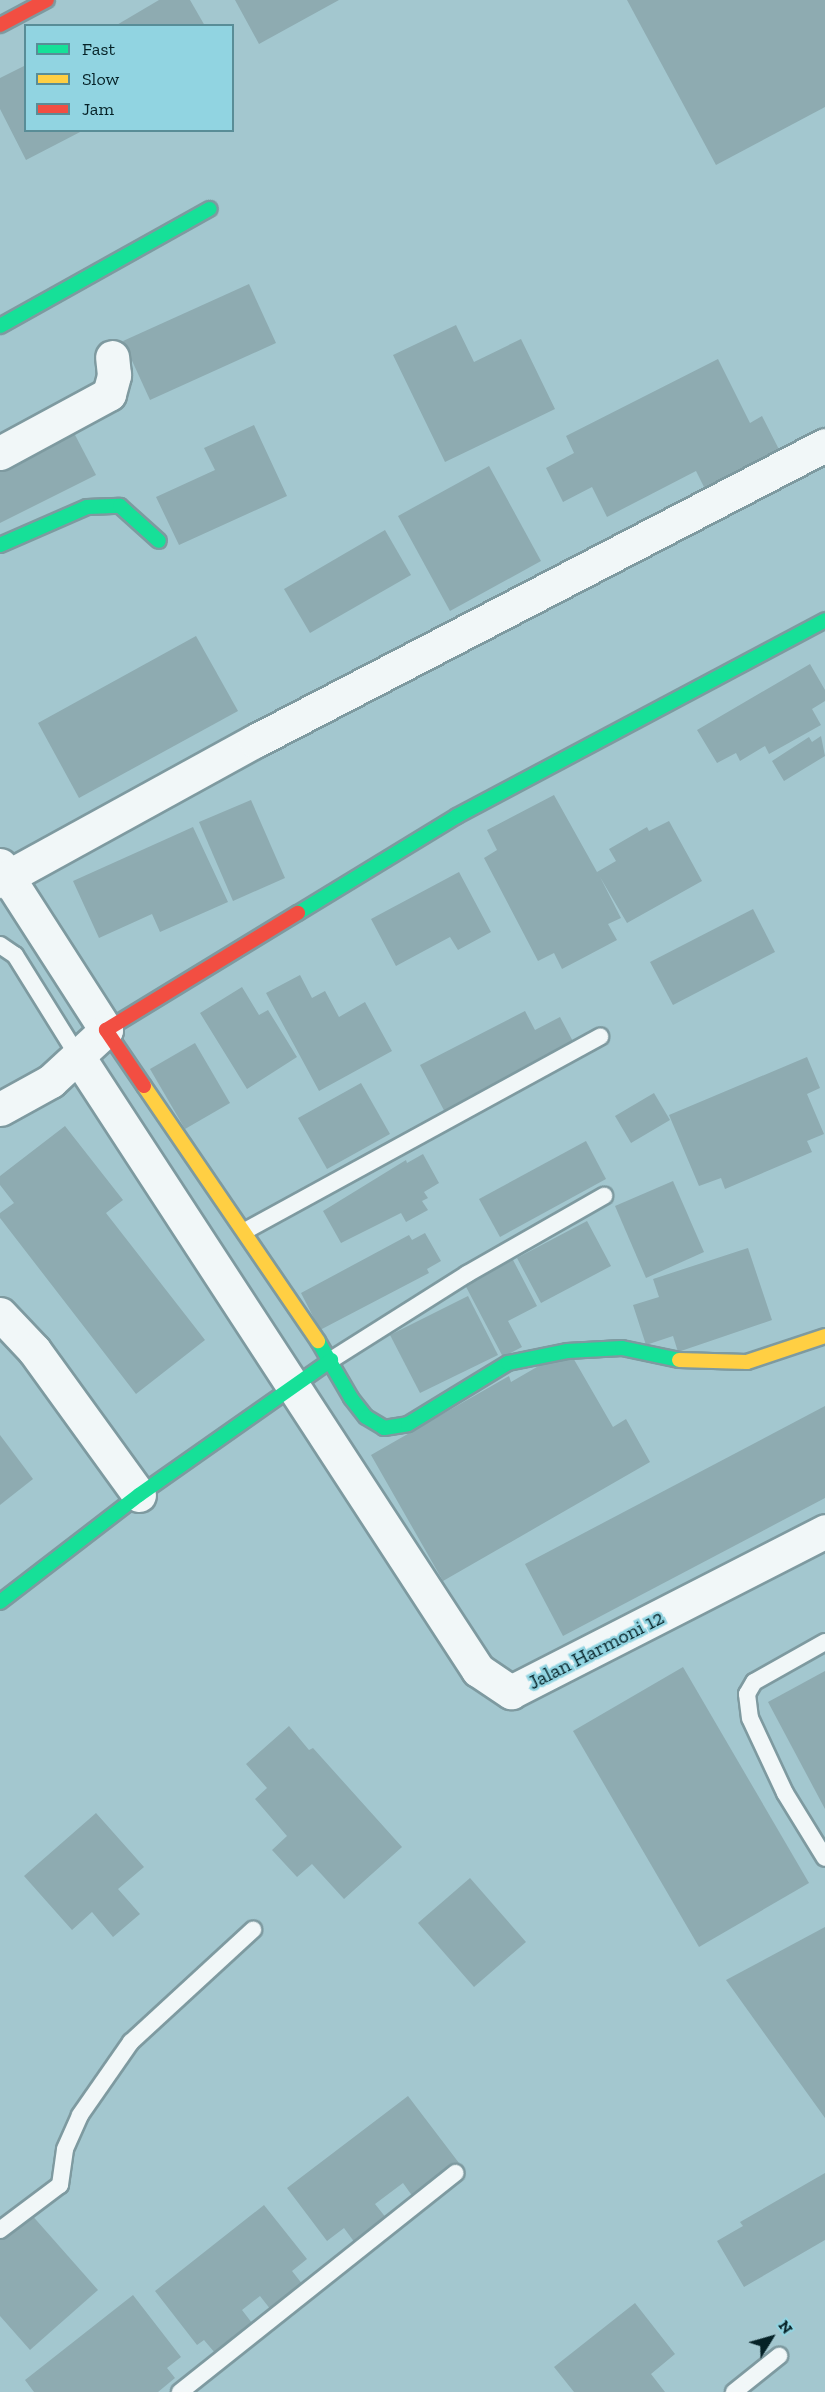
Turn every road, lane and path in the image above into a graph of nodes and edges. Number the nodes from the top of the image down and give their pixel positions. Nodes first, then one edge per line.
1 (47, 0) edge
2 (0, 25) edge
3 (209, 209) dead end
4 (0, 326) edge
5 (112, 357) dead end
6 (825, 445) edge
7 (0, 453) edge
8 (159, 541) dead end
9 (0, 545) edge
10 (825, 620) edge
11 (2, 874) edge
12 (0, 945) edge
13 (106, 1030) junction
14 (600, 1037) dead end
15 (78, 1058) junction
16 (0, 1109) edge
17 (604, 1196) dead end
18 (245, 1231) junction
19 (0, 1314) edge
20 (825, 1336) edge
21 (331, 1360) junction
22 (293, 1386) junction
23 (139, 1495) junction
24 (825, 1531) edge
25 (0, 1602) edge
26 (825, 1642) edge
27 (825, 1858) edge
28 (253, 1930) dead end
29 (455, 2173) dead end
30 (0, 2230) edge
31 (779, 2356) dead end
32 (180, 2392) edge
33 (734, 2392) edge

1 - 2 street
3 - 4 street
5 - 7 street
6 - 11 street
8 - 9 street
10 - 13 street
11 - 13 street
12 - 15 lane
13 - 15 street
13 - 18 street
14 - 18 lane
15 - 16 street
15 - 22 street
17 - 21 lane
18 - 21 street
19 - 23 street
20 - 21 street
21 - 22 street
22 - 23 street
22 - 24 street, Jalan Harmoni 12
23 - 25 street
26 - 27 lane
28 - 30 lane
29 - 32 lane
31 - 33 lane

